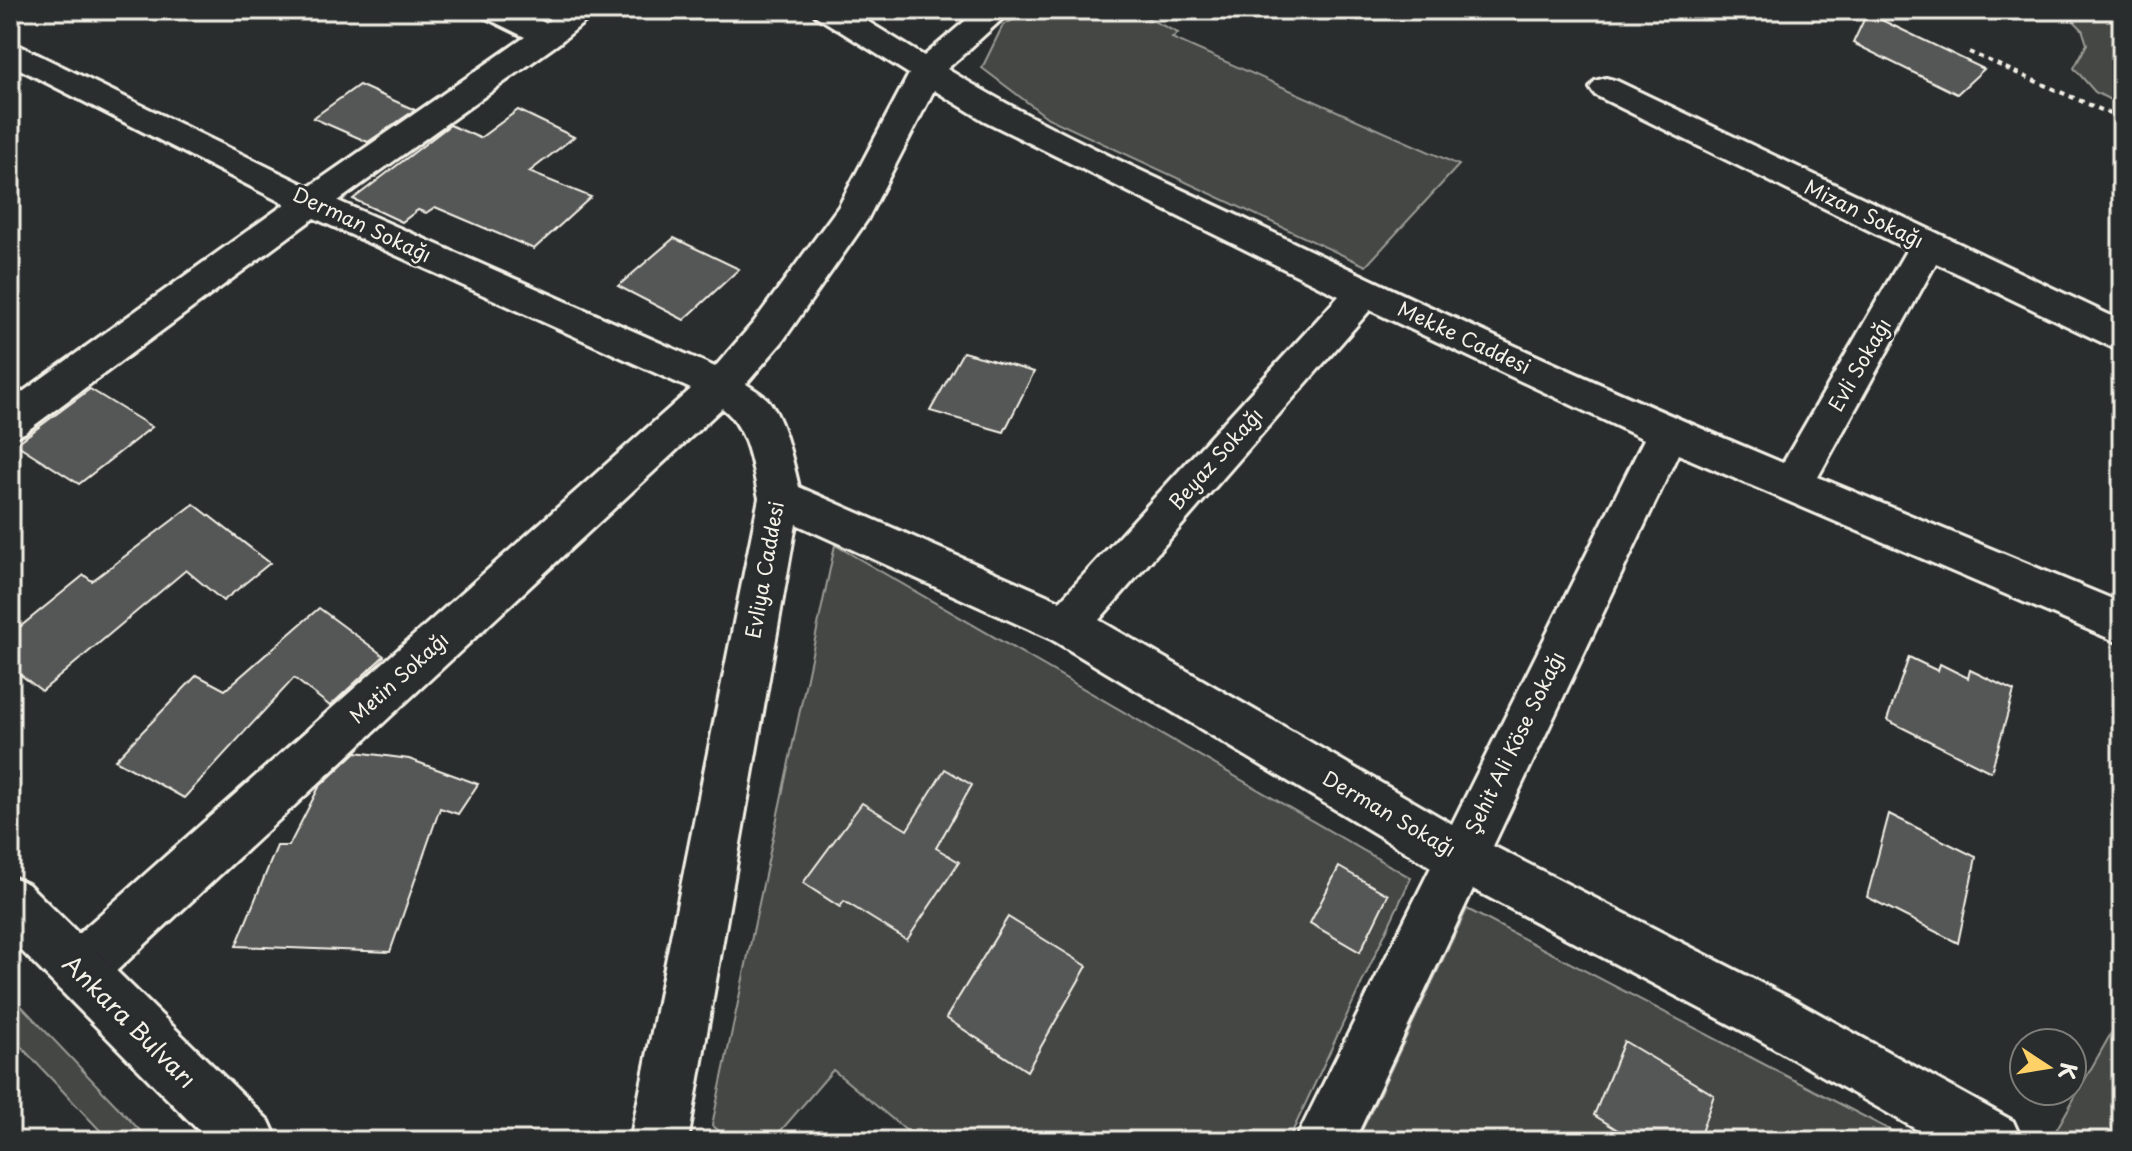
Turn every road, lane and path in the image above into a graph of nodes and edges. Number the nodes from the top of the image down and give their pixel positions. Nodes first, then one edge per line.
1 (493, 10) edge
2 (584, 10) edge
3 (827, 10) edge
4 (997, 10) edge
5 (548, 36) junction
6 (10, 51) edge
7 (1969, 52) dead end
8 (928, 69) junction
9 (1606, 88) dead end
10 (2122, 119) edge
11 (311, 203) junction
12 (1928, 245) junction
13 (1364, 292) junction
14 (2122, 338) edge
15 (721, 386) junction
16 (10, 422) edge
17 (1668, 432) junction
18 (1792, 485) junction
19 (780, 498) junction
20 (2122, 624) edge
21 (1067, 625) junction
22 (1460, 856) junction
23 (10, 902) edge
24 (78, 970) junction
25 (249, 1141) edge
26 (659, 1141) edge
27 (1324, 1141) edge
28 (1993, 1141) edge

1 - 5 street
2 - 5 street
3 - 8 street, Mekke Caddesi
4 - 8 street
5 - 11 street
6 - 11 street, Derman Sokağı
7 - 10 path
8 - 13 street, Mekke Caddesi
8 - 15 street
9 - 12 street, Mizan Sokağı
11 - 15 street, Derman Sokağı
11 - 16 street
12 - 14 street, Mizan Sokağı
12 - 18 street, Evli Sokağı
13 - 17 street, Mekke Caddesi
13 - 21 street, Beyaz Sokağı
15 - 19 street, Evliya Caddesi
15 - 24 street, Metin Sokağı
17 - 18 street, Mekke Caddesi
17 - 22 street, Şehit Ali Köse Sokağı
18 - 20 street, Mekke Caddesi
19 - 21 street, Derman Sokağı
19 - 26 street, Evliya Caddesi
21 - 22 street, Derman Sokağı
22 - 27 street, Şehit Ali Köse Sokağı
22 - 28 street, Derman Sokağı
23 - 24 street, Ankara Bulvarı
24 - 25 street, Ankara Bulvarı

